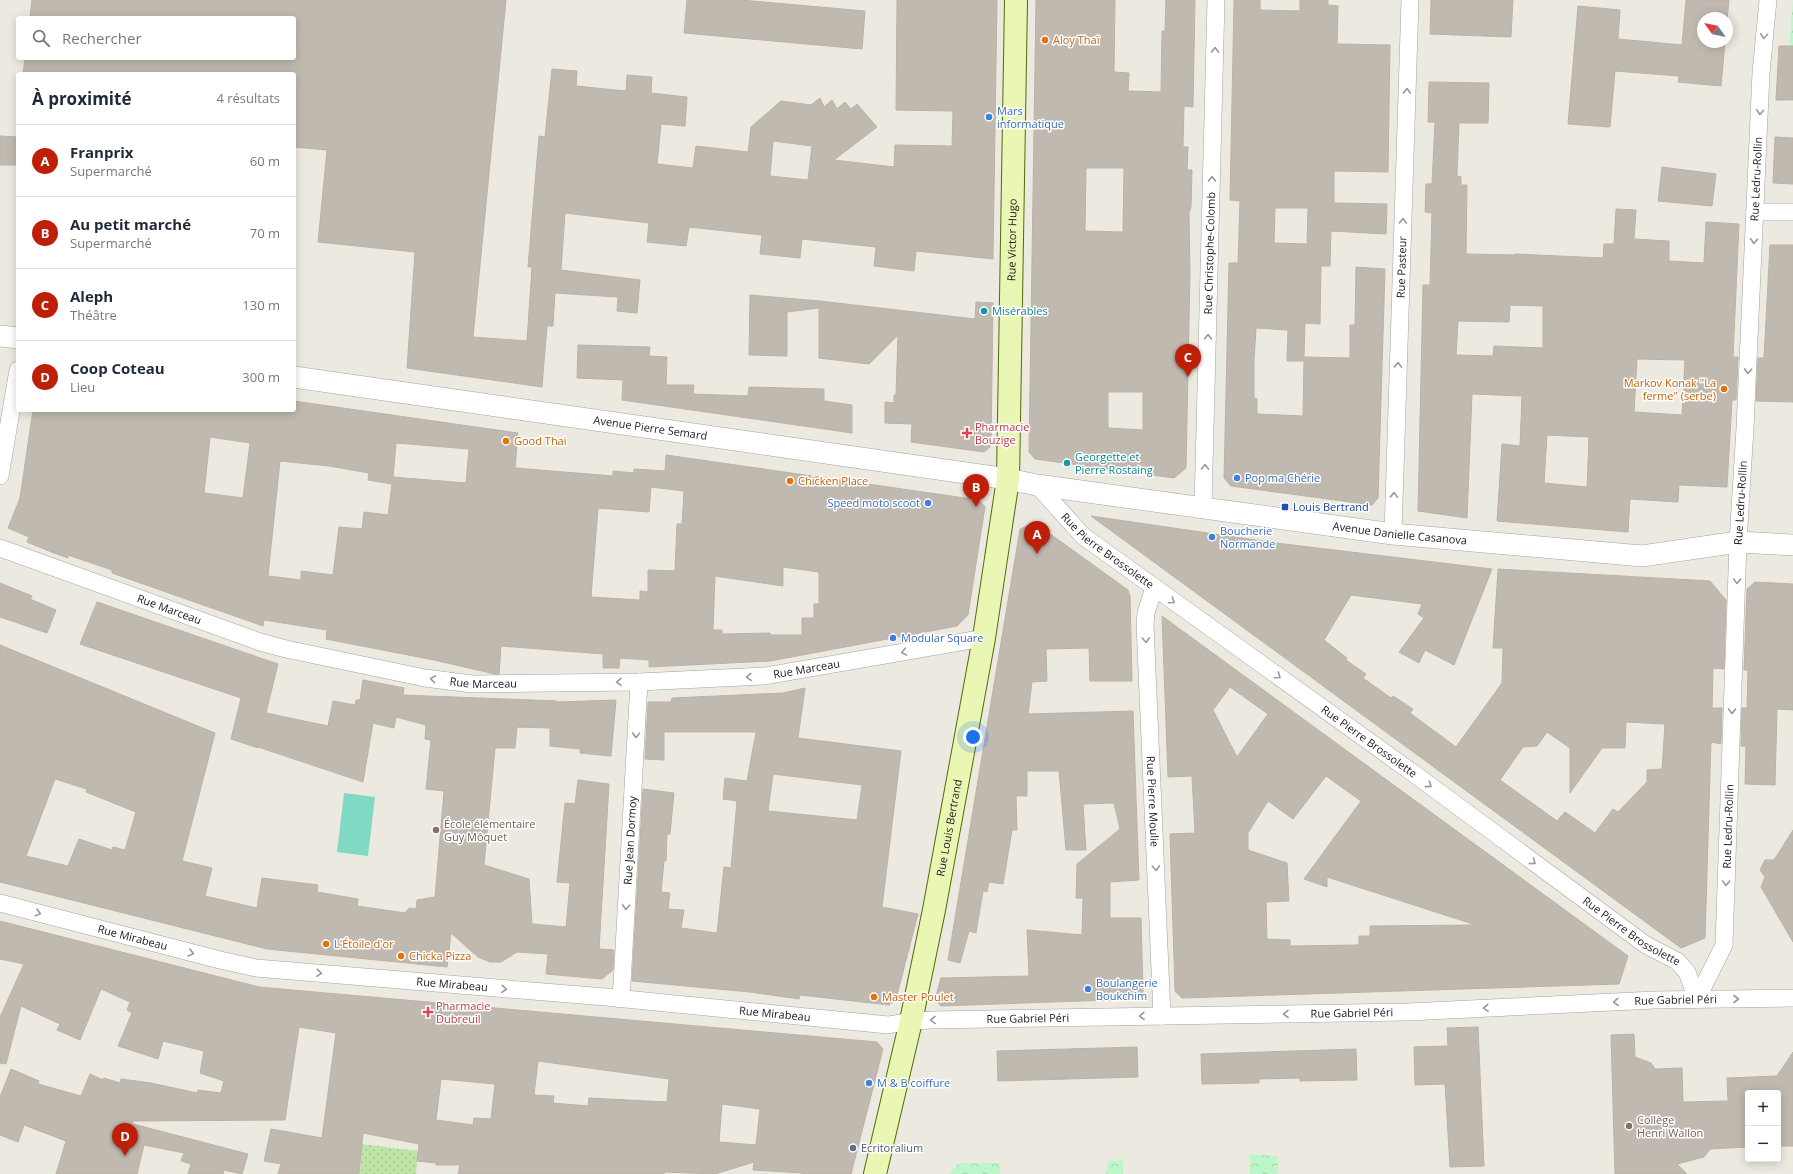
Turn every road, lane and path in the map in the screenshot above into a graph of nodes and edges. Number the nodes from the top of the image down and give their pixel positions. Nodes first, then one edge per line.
1 (1016, 0) edge
2 (1216, 0) edge
3 (1410, 0) edge
4 (1768, 0) edge
5 (1755, 212) junction
6 (1793, 212) edge
7 (0, 336) edge
8 (16, 338) edge
9 (296, 377) edge
10 (16, 382) edge
11 (0, 476) edge
12 (1008, 479) junction
13 (1037, 485) junction
14 (1204, 506) junction
15 (1393, 534) junction
16 (1738, 542) junction
17 (1793, 546) edge
18 (0, 548) edge
19 (1154, 588) junction
20 (984, 638) junction
21 (639, 682) junction
22 (0, 903) edge
23 (1793, 998) edge
24 (620, 999) junction
25 (1697, 999) junction
26 (1162, 1016) junction
27 (911, 1021) junction
28 (875, 1174) edge

1 - 12 main road, Rue Victor Hugo
14 -> 2 street, Rue Christophe-Colomb
15 -> 3 street, Rue Pasteur
4 -> 5 street, Rue Ledru-Rollin
5 - 6 street
5 -> 16 street, Rue Ledru-Rollin
7 - 8 street
9 - 12 street, Avenue Pierre Semard
10 - 11 street
12 - 13 street, Avenue Danielle Casanova
12 - 20 main road, Rue Louis Bertrand
13 - 14 street, Avenue Danielle Casanova
13 - 19 street, Rue Pierre Brossolette
14 - 15 street, Avenue Danielle Casanova
15 - 16 street, Avenue Danielle Casanova
16 - 17 street, Avenue Danielle Casanova
16 -> 25 street, Rue Ledru-Rollin
21 -> 18 street, Rue Marceau
19 -> 25 street, Rue Pierre Brossolette
19 -> 26 street, Rue Pierre Moulie
20 -> 21 street, Rue Marceau
20 - 27 main road, Rue Louis Bertrand
21 -> 24 street, Rue Jean Dormoy
22 -> 24 street, Rue Mirabeau
25 -> 23 street, Rue Gabriel Péri
24 - 27 street, Rue Mirabeau
25 -> 26 street, Rue Gabriel Péri
26 -> 27 street, Rue Gabriel Péri
27 - 28 main road, Rue Louis Bertrand

